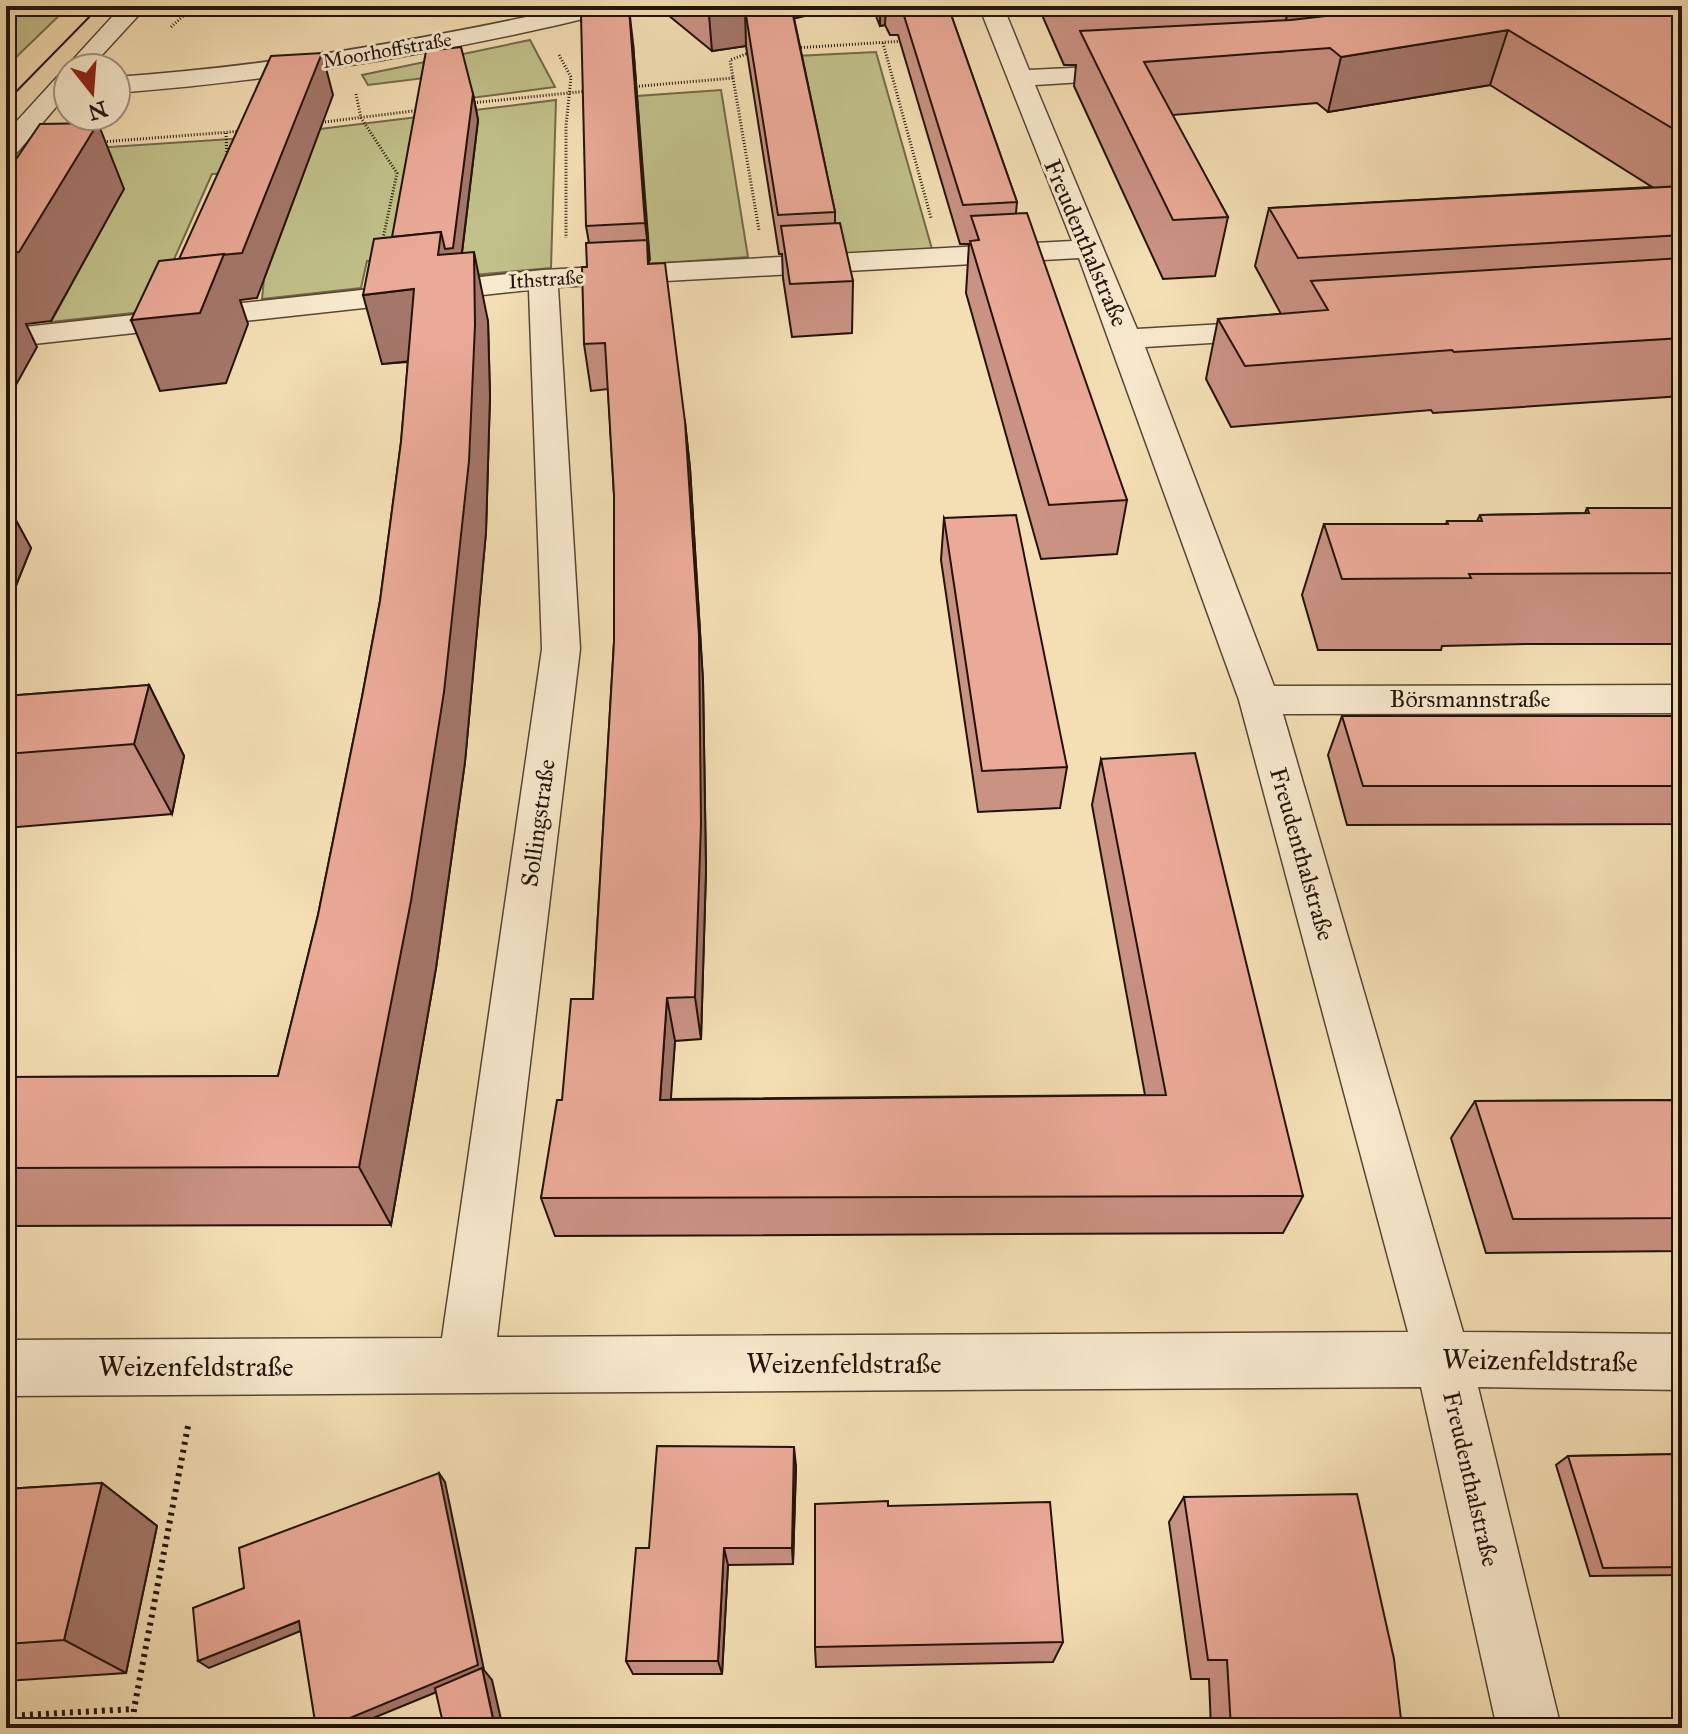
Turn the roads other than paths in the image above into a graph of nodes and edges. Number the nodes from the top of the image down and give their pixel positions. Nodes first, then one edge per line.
1 (135, 6) edge
2 (608, 6) edge
3 (991, 6) edge
4 (93, 52) edge
5 (1155, 71) edge
6 (1018, 78) junction
7 (132, 83) edge
8 (52, 97) edge
9 (6, 149) edge
10 (1088, 249) junction
11 (554, 278) junction
12 (1301, 328) edge
13 (6, 338) edge
14 (1126, 339) junction
15 (1682, 699) edge
16 (1259, 700) junction
17 (1443, 1359) junction
18 (1682, 1362) edge
19 (466, 1365) junction
20 (6, 1368) edge
21 (1529, 1728) edge

1 - 4 street
2 - 7 street, Moorhoffstraße
3 - 6 street, Freudenthalstraße
5 - 6 street
6 - 10 street, Freudenthalstraße
8 - 9 street
10 - 11 street, Ithstraße
10 - 14 street, Freudenthalstraße
11 - 13 street, Ithstraße
11 - 19 street, Sollingstraße
12 - 14 street
14 - 16 street, Freudenthalstraße
15 - 16 street, Börsmannstraße
16 - 17 street, Freudenthalstraße
17 - 18 street, Weizenfeldstraße
17 - 19 street, Weizenfeldstraße
17 - 21 street, Freudenthalstraße
19 - 20 street, Weizenfeldstraße

